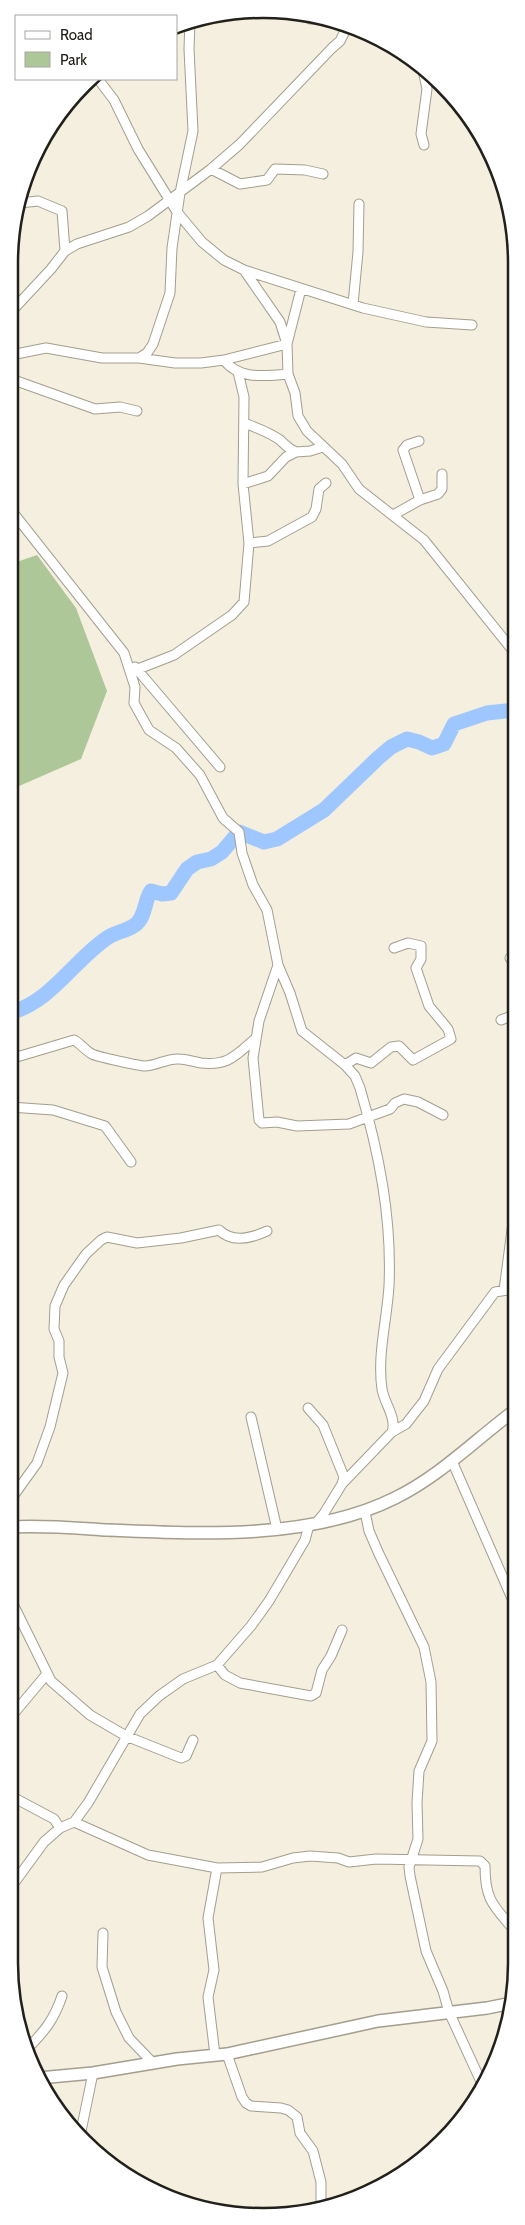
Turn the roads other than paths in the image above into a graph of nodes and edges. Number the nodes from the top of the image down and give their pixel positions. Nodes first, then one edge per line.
1 (192, 28) edge
2 (343, 32) edge
3 (425, 79) edge
4 (99, 80) edge
5 (424, 145) dead end
6 (211, 169) junction
7 (323, 174) dead end
8 (180, 193) junction
9 (25, 202) edge
10 (170, 202) junction
11 (359, 204) dead end
12 (177, 212) junction
13 (65, 251) junction
14 (244, 270) junction
15 (301, 289) junction
16 (18, 304) edge
17 (353, 304) junction
18 (472, 325) dead end
19 (287, 344) junction
20 (18, 354) edge
21 (139, 358) junction
22 (224, 360) junction
23 (238, 372) junction
24 (288, 374) junction
25 (18, 382) edge
26 (137, 411) dead end
27 (244, 423) junction
28 (419, 441) dead end
29 (323, 447) junction
30 (296, 452) junction
31 (442, 474) dead end
32 (326, 483) dead end
33 (243, 484) junction
34 (420, 500) junction
35 (393, 515) junction
36 (18, 519) edge
37 (248, 543) junction
38 (508, 645) edge
39 (124, 653) junction
40 (138, 669) junction
41 (220, 767) dead end
42 (394, 948) dead end
43 (278, 965) junction
44 (508, 1017) edge
45 (501, 1020) dead end
46 (255, 1039) junction
47 (18, 1057) edge
48 (345, 1064) junction
49 (18, 1108) edge
50 (443, 1114) dead end
51 (368, 1118) junction
52 (131, 1162) dead end
53 (267, 1231) dead end
54 (508, 1260) edge
55 (504, 1290) junction
56 (508, 1290) edge
57 (308, 1408) dead end
58 (508, 1415) edge
59 (251, 1417) dead end
60 (392, 1432) junction
61 (452, 1461) junction
62 (342, 1484) junction
63 (18, 1489) edge
64 (365, 1512) junction
65 (312, 1525) junction
66 (18, 1527) edge
67 (277, 1529) junction
68 (508, 1589) edge
69 (18, 1615) edge
70 (342, 1630) dead end
71 (216, 1665) junction
72 (46, 1675) junction
73 (18, 1708) edge
74 (126, 1736) junction
75 (193, 1740) dead end
76 (18, 1801) edge
77 (74, 1822) junction
78 (60, 1828) junction
79 (412, 1859) junction
80 (217, 1868) junction
81 (18, 1878) edge
82 (508, 1924) edge
83 (103, 1933) dead end
84 (62, 1996) dead end
85 (504, 2004) edge
86 (449, 2012) junction
87 (32, 2044) edge
88 (221, 2054) junction
89 (153, 2063) junction
90 (93, 2073) junction
91 (46, 2077) edge
92 (479, 2077) edge
93 (82, 2128) edge
94 (322, 2200) edge

1 - 8 street
2 - 6 street
3 - 5 street
4 - 10 street
6 - 7 street
6 - 8 street
8 - 10 street
8 - 12 street
9 - 13 street
10 - 12 street
10 - 13 street
11 - 17 street
12 - 14 street
12 - 21 street
13 - 16 street
14 - 15 street
14 - 19 street
15 - 17 street
15 - 19 street
17 - 18 street
19 - 22 street
19 - 24 street
20 - 21 street
21 - 22 street
22 - 23 street
23 - 24 street
23 - 27 street
24 - 29 street
25 - 26 street
27 - 30 street
27 - 33 street
28 - 34 street
29 - 30 street
29 - 35 street
30 - 33 street
31 - 34 street
32 - 37 street
33 - 37 street
34 - 35 street
35 - 38 street
36 - 39 street
37 - 40 street
39 - 40 street
39 - 43 street
40 - 41 street
42 - 48 street
43 - 46 street
43 - 48 street
44 - 45 street
46 - 47 street
46 - 51 street
48 - 51 street
49 - 52 street
50 - 51 street
51 - 60 street
53 - 63 street
54 - 55 street
55 - 56 street
55 - 60 street
57 - 62 street
58 - 61 street
59 - 67 street
60 - 62 street
61 - 64 street
61 - 68 street
62 - 65 street
64 - 65 street
64 - 79 street
65 - 67 street
65 - 71 street
66 - 67 street
69 - 72 street
70 - 71 street
71 - 74 street
72 - 73 street
72 - 74 street
74 - 75 street
74 - 77 street
76 - 78 street
77 - 78 street
77 - 80 street
78 - 81 street
79 - 80 street
79 - 82 street
79 - 86 street
80 - 88 street
83 - 89 street
84 - 87 street
85 - 86 street
86 - 88 street
86 - 92 street
88 - 89 street
88 - 94 street
89 - 90 street
90 - 91 street
90 - 93 street

